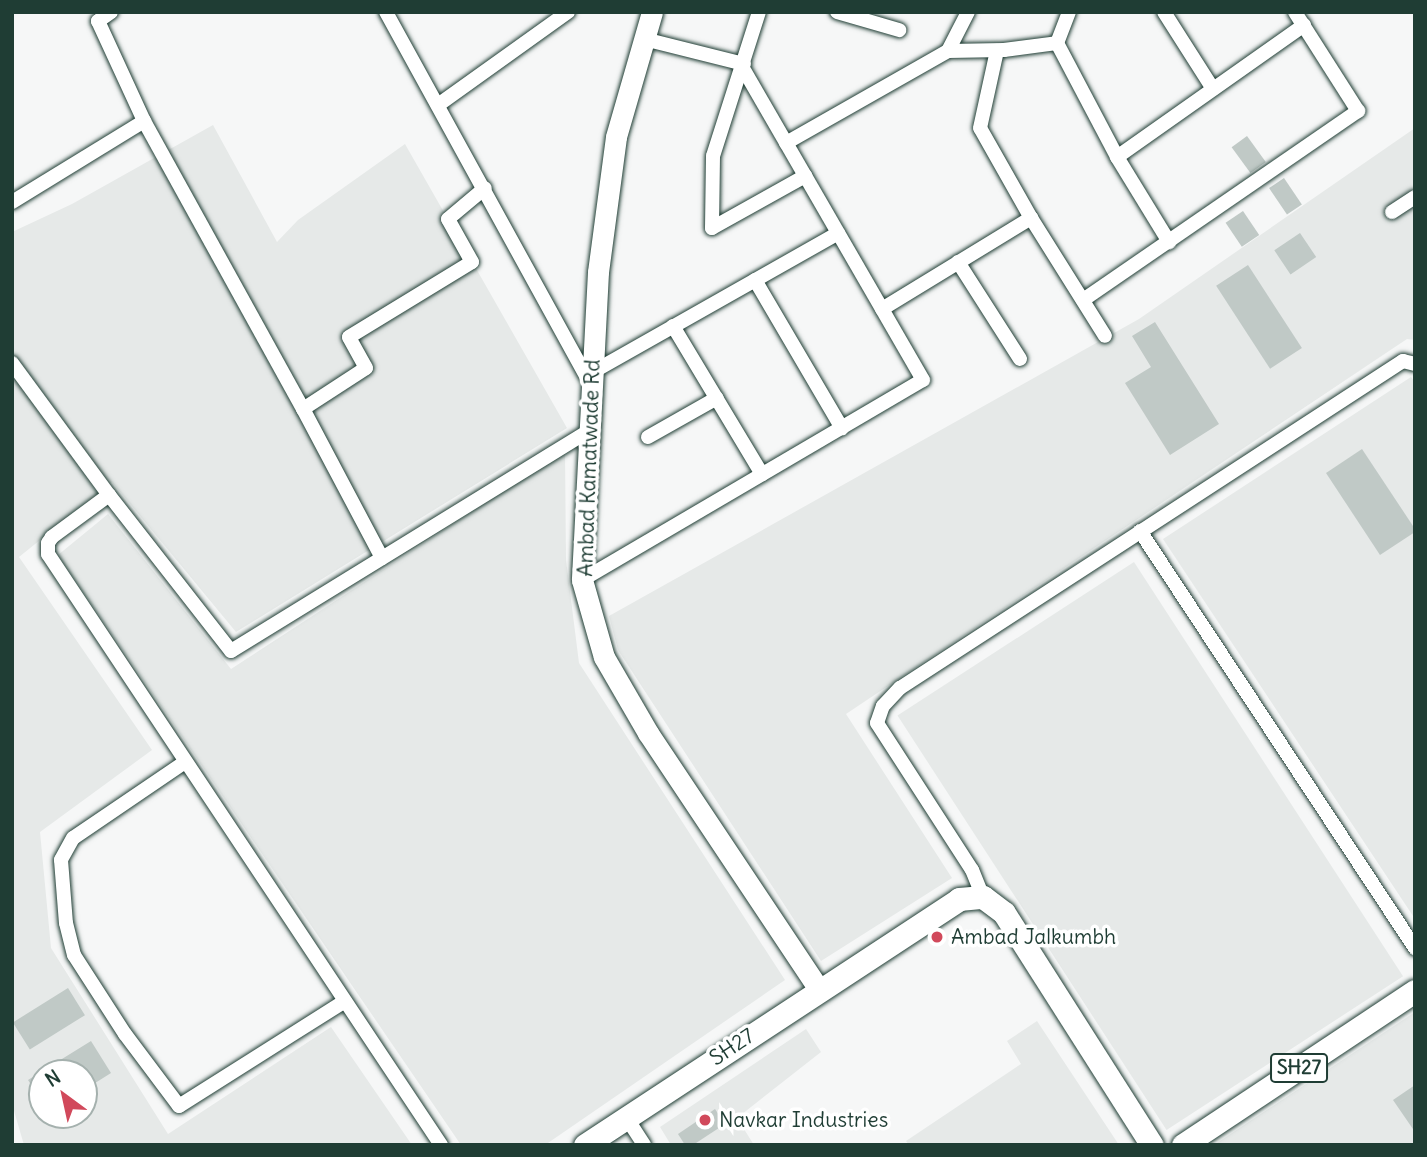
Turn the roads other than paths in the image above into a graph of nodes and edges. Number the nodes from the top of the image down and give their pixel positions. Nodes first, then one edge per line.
1 (111, 12) edge
2 (386, 12) edge
3 (568, 12) edge
4 (652, 12) edge
5 (759, 12) edge
6 (837, 12) edge
7 (968, 12) edge
8 (1069, 12) edge
9 (1164, 12) edge
10 (1295, 12) edge
11 (1304, 25) junction
12 (899, 30) dead end
13 (644, 39) junction
14 (1056, 43) junction
15 (948, 51) junction
16 (998, 51) junction
17 (744, 66) junction
18 (1213, 89) junction
19 (439, 104) junction
20 (144, 121) junction
21 (786, 144) junction
22 (1116, 157) junction
23 (805, 176) junction
24 (485, 188) junction
25 (1415, 197) edge
26 (12, 202) edge
27 (1392, 212) dead end
28 (1031, 218) junction
29 (838, 233) junction
30 (1169, 242) junction
31 (958, 262) junction
32 (755, 280) junction
33 (1083, 300) junction
34 (882, 309) junction
35 (673, 326) junction
36 (1105, 336) dead end
37 (1020, 359) dead end
38 (12, 363) edge
39 (1415, 364) edge
40 (592, 380) junction
41 (716, 398) junction
42 (303, 409) junction
43 (842, 428) junction
44 (590, 430) junction
45 (648, 437) dead end
46 (762, 474) junction
47 (108, 495) junction
48 (1140, 531) junction
49 (382, 558) junction
50 (582, 580) junction
51 (185, 762) junction
52 (983, 897) junction
53 (1415, 948) edge
54 (819, 989) junction
55 (1415, 991) edge
56 (345, 1001) junction
57 (626, 1117) junction
58 (441, 1145) edge
59 (585, 1145) edge
60 (644, 1145) edge
61 (1152, 1145) edge
62 (1183, 1145) edge

1 - 20 street
2 - 19 street
3 - 19 street
4 - 13 street, Ambad Kamatwade Rd
5 - 17 street
6 - 12 street
7 - 15 street
8 - 14 street
9 - 18 street
10 - 11 street
11 - 18 street
11 - 30 street
13 - 17 street
13 - 40 street, Ambad Kamatwade Rd
14 - 16 street
14 - 22 street
15 - 16 street
15 - 21 street
16 - 28 street
17 - 21 street
17 - 23 street
18 - 22 street
19 - 24 street
20 - 26 street
20 - 42 street
21 - 23 street
22 - 30 street
23 - 29 street
24 - 40 street
24 - 42 street
25 - 27 street
28 - 31 street
28 - 33 street
29 - 32 street
29 - 34 street
30 - 33 street
31 - 34 street
31 - 37 street
32 - 35 street
32 - 43 street
33 - 36 street
34 - 43 street
35 - 40 street
35 - 41 street
38 - 47 street
39 - 48 street
40 - 44 street, Ambad Kamatwade Rd
41 - 45 street
41 - 46 street
42 - 49 street
43 - 46 street
44 - 49 street
44 - 50 street, Ambad Kamatwade Rd
46 - 50 street
47 - 49 street
47 - 51 street
48 - 52 street
48 - 53 street
50 - 54 street, Ambad Kamatwade Rd
51 - 56 street
51 - 56 street
52 - 54 main road, SH27 / SH27
52 - 61 main road
54 - 57 main road, SH27 / SH27
55 - 62 main road, SH27 / SH27
56 - 58 street
57 - 59 main road, SH27 / SH27
57 - 60 street

